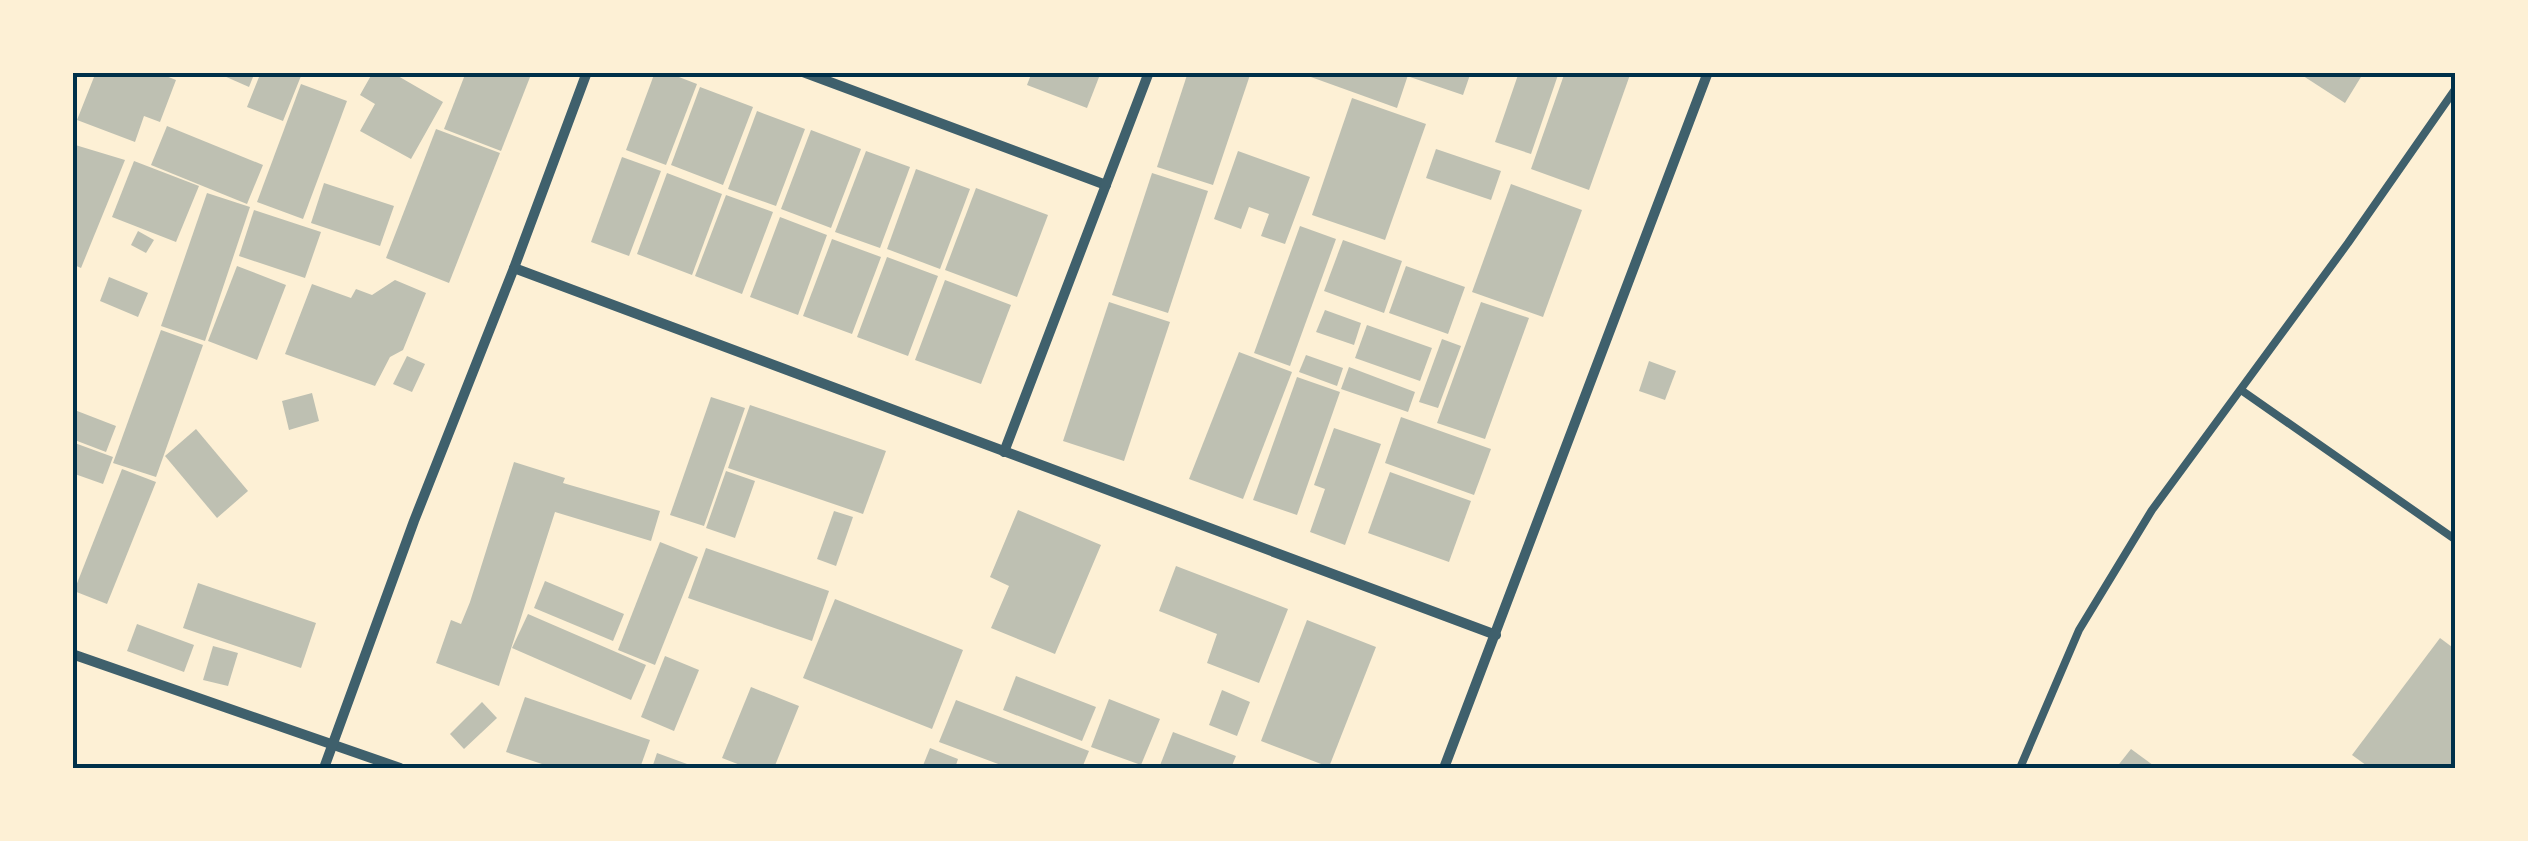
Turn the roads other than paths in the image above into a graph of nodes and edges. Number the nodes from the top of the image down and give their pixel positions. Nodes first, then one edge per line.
1 (587, 72) edge
2 (802, 72) edge
3 (1149, 72) edge
4 (1708, 72) edge
5 (2456, 88) edge
6 (1106, 185) junction
7 (514, 268) junction
8 (2240, 390) junction
9 (1004, 452) junction
10 (2456, 540) edge
11 (1496, 634) junction
12 (72, 654) edge
13 (333, 745) junction
14 (324, 768) edge
15 (400, 768) edge
16 (1444, 768) edge
17 (2020, 768) edge

1 - 7 street
2 - 6 street
3 - 6 street
4 - 11 street
5 - 8 lane
6 - 9 street
7 - 9 street
7 - 13 street
8 - 10 lane
8 - 17 lane
9 - 11 street
11 - 16 street
12 - 13 street
13 - 14 street
13 - 15 street

